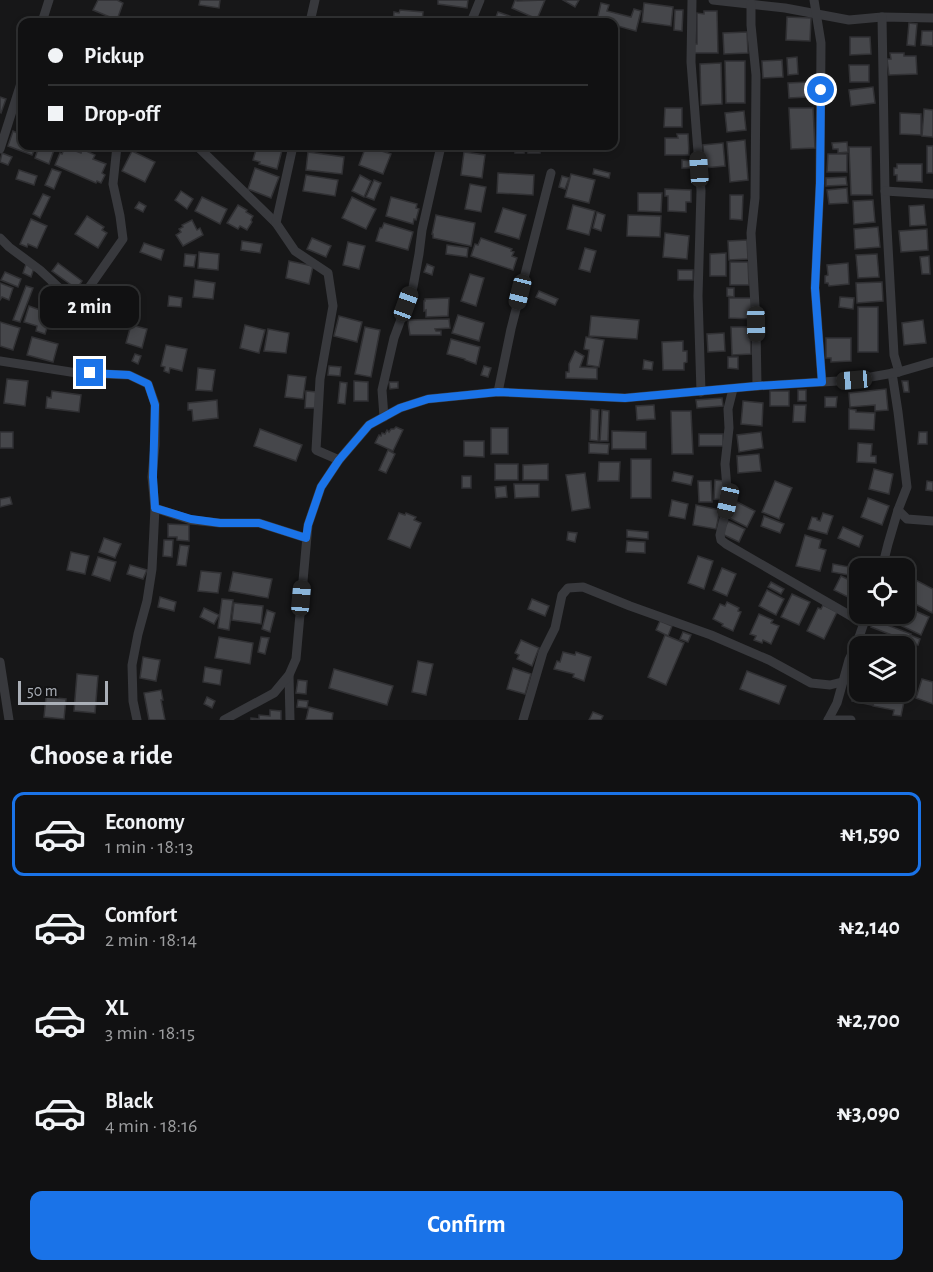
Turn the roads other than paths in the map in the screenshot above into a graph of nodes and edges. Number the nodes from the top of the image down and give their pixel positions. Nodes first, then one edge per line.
1 (50, 0) edge
2 (315, 0) edge
3 (480, 0) edge
4 (692, 0) edge
5 (712, 0) edge
6 (814, 0) edge
7 (752, 4) junction
8 (816, 14) junction
9 (882, 17) junction
10 (43, 18) edge
11 (311, 18) edge
12 (473, 18) edge
13 (933, 18) edge
14 (18, 93) edge
15 (0, 149) edge
16 (117, 150) edge
17 (201, 150) edge
18 (292, 150) edge
19 (440, 150) edge
20 (551, 172) dead end
21 (885, 191) junction
22 (933, 194) edge
23 (276, 223) junction
24 (0, 238) edge
25 (0, 361) edge
26 (933, 362) edge
27 (896, 373) junction
28 (822, 382) junction
29 (757, 386) junction
30 (733, 389) junction
31 (498, 392) junction
32 (701, 392) junction
33 (384, 417) junction
34 (339, 460) junction
35 (155, 508) junction
36 (898, 510) junction
37 (933, 521) edge
38 (306, 538) junction
39 (884, 558) edge
40 (849, 609) edge
41 (863, 624) edge
42 (0, 662) edge
43 (289, 675) junction
44 (842, 682) junction
45 (9, 720) edge
46 (137, 720) edge
47 (224, 720) edge
48 (290, 720) edge
49 (524, 720) edge
50 (828, 720) edge
51 (851, 720) edge

1 - 10 street
2 - 11 street
3 - 12 street
4 - 32 street
5 - 7 street
6 - 8 street
7 - 8 street
7 - 29 street
8 - 9 street
8 - 28 street
9 - 13 street
9 - 21 street
14 - 15 street
16 - 24 street
17 - 23 street
18 - 23 street
19 - 33 street
20 - 31 street
21 - 22 street
21 - 27 street
23 - 34 street
25 - 35 street
26 - 27 street
27 - 28 street
27 - 36 street
28 - 29 street
29 - 30 street
30 - 32 street
30 - 40 street
31 - 32 street
31 - 33 street
33 - 34 street
34 - 38 street
35 - 38 street
35 - 46 street
36 - 37 street
36 - 39 street
38 - 43 street
41 - 44 street
42 - 45 street
43 - 47 street
43 - 48 street
44 - 49 street
44 - 50 street
50 - 51 street

